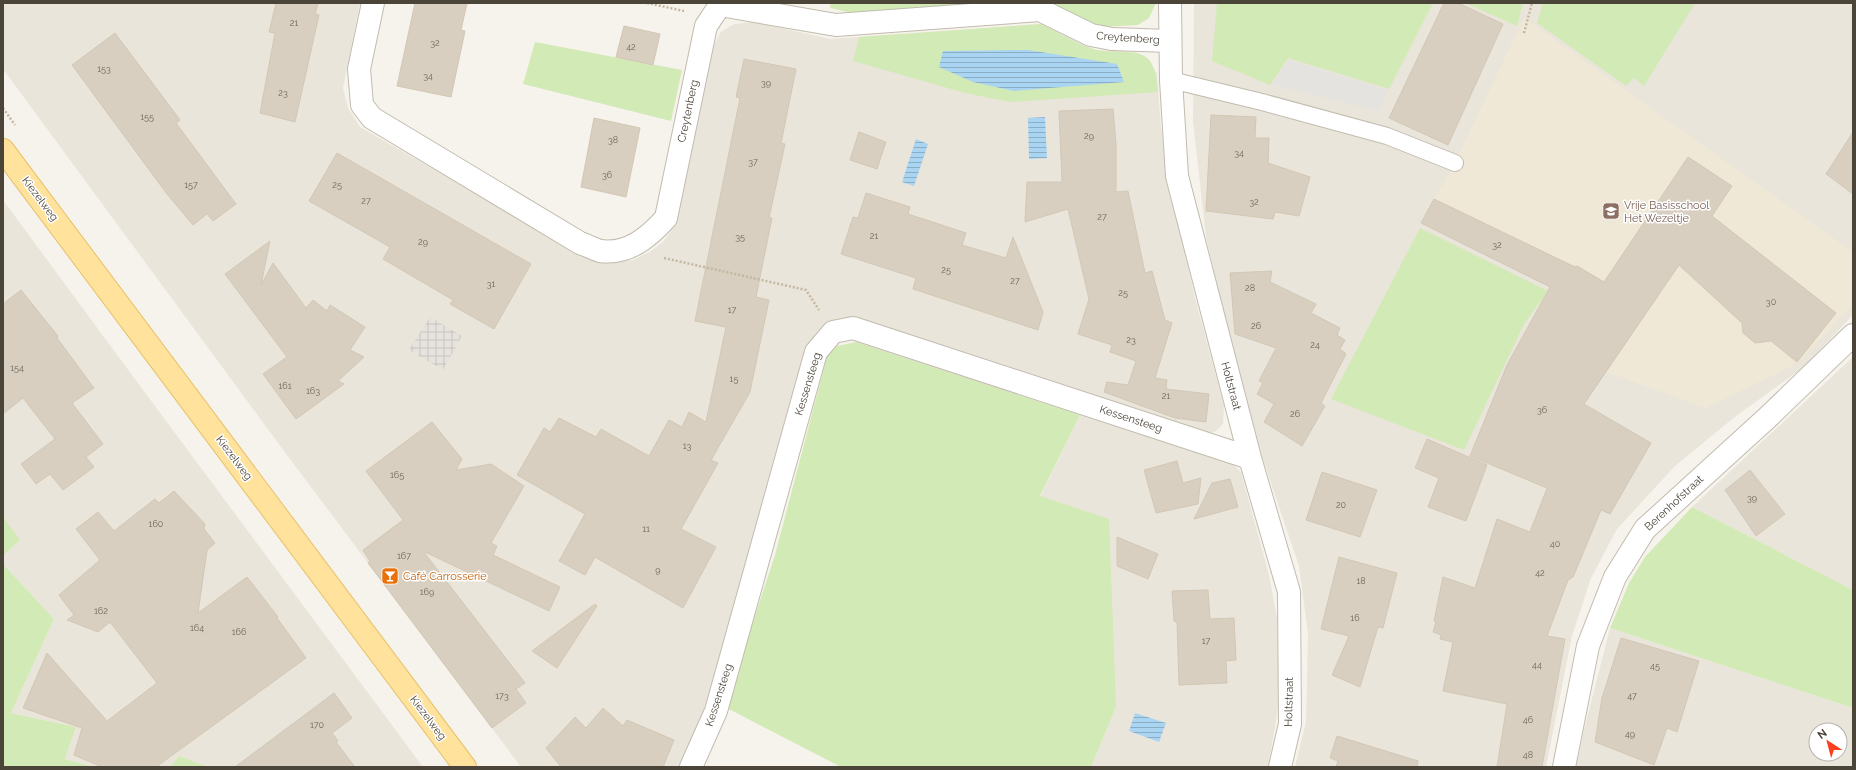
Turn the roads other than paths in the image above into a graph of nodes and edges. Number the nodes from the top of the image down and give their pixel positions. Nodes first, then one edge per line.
1 (373, 3) edge
2 (1170, 3) edge
3 (717, 9) edge
4 (1170, 41) junction
5 (1171, 80) junction
6 (3, 150) edge
7 (1455, 163) dead end
8 (1853, 335) edge
9 (1250, 458) junction
10 (465, 767) edge
11 (691, 767) edge
12 (1280, 767) edge
13 (1564, 767) edge

1 - 3 street, Creytenberg
2 - 4 street, Holtstraat
3 - 4 street, Creytenberg
4 - 5 street, Holtstraat
5 - 7 lane
5 - 9 street, Holtstraat
6 - 10 main road, Kiezelweg
8 - 13 street, Berenhofstraat
9 - 11 street, Kessensteeg
9 - 12 street, Holtstraat

